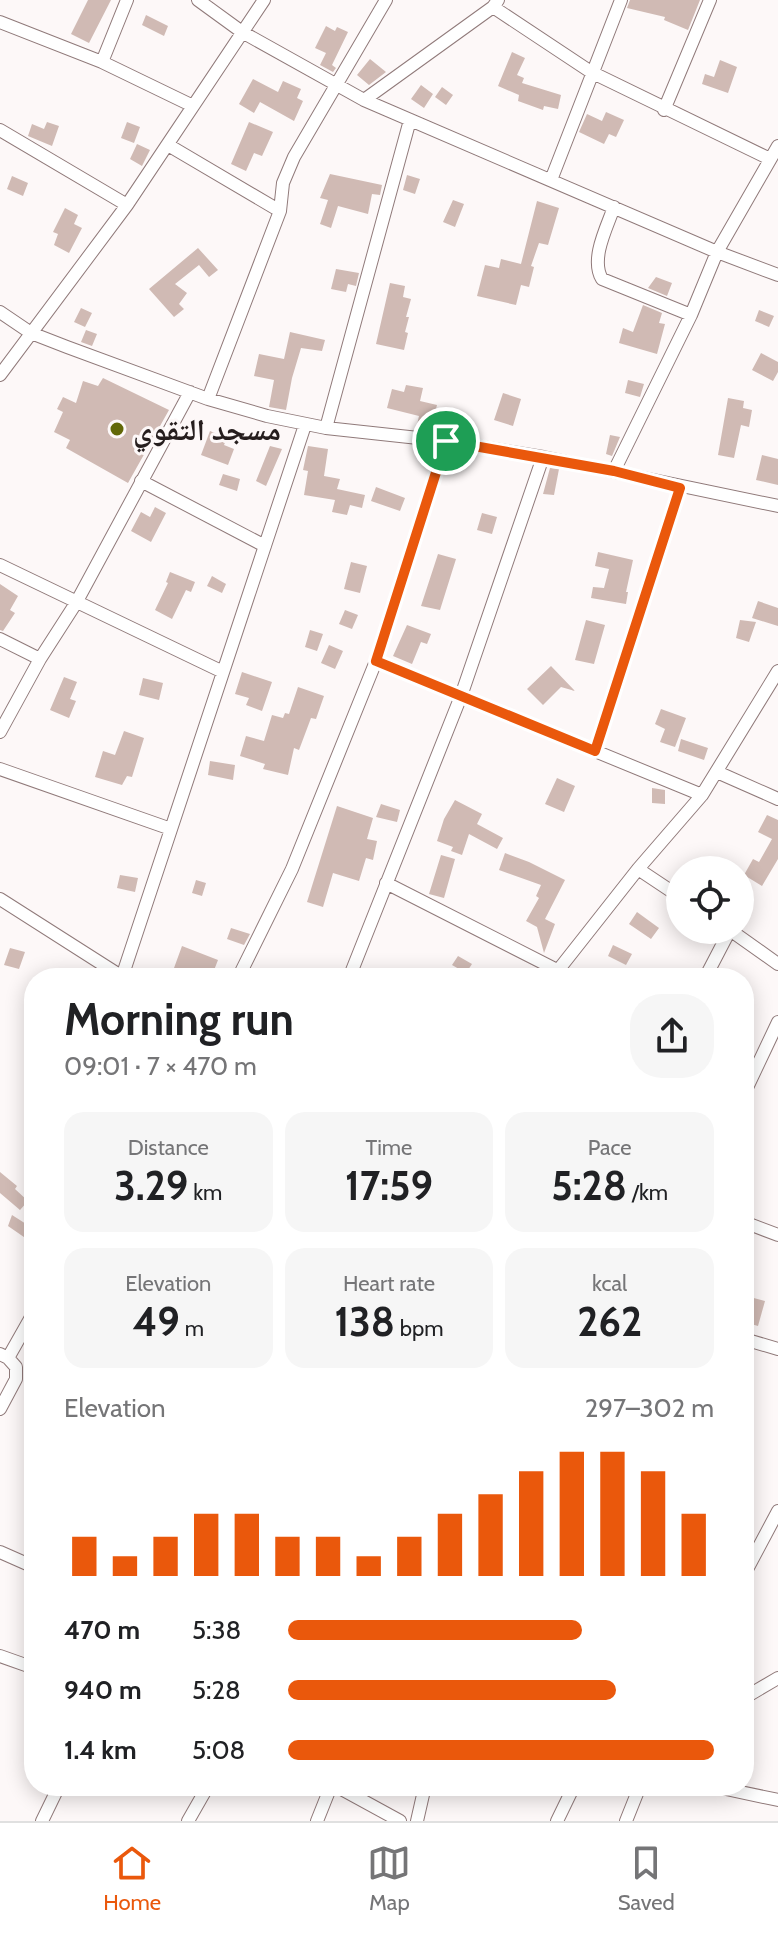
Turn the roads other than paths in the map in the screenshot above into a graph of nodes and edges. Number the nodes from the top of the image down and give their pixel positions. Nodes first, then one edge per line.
1 (127, 0) edge
2 (198, 0) edge
3 (264, 0) edge
4 (386, 0) edge
5 (621, 0) edge
6 (710, 0) edge
7 (496, 3) edge
8 (0, 22) edge
9 (242, 32) junction
10 (102, 62) junction
11 (591, 72) junction
12 (335, 86) junction
13 (364, 100) junction
14 (193, 106) junction
15 (664, 110) junction
16 (410, 120) junction
17 (0, 130) edge
18 (168, 145) junction
19 (778, 146) edge
20 (770, 159) junction
21 (551, 180) junction
22 (127, 205) junction
23 (614, 207) junction
24 (280, 211) junction
25 (717, 252) junction
26 (778, 275) edge
27 (0, 312) edge
28 (691, 315) junction
29 (31, 333) junction
30 (0, 375) edge
31 (190, 392) junction
32 (208, 399) junction
33 (305, 425) junction
34 (326, 428) junction
35 (446, 441) junction
36 (543, 457) junction
37 (614, 471) junction
38 (141, 481) junction
39 (680, 488) junction
40 (778, 506) edge
41 (265, 546) junction
42 (0, 565) edge
43 (76, 603) junction
44 (0, 639) edge
45 (40, 659) junction
46 (376, 661) junction
47 (778, 671) edge
48 (223, 672) junction
49 (461, 696) junction
50 (0, 732) edge
51 (595, 751) junction
52 (0, 769) edge
53 (717, 772) junction
54 (702, 795) junction
55 (778, 799) edge
56 (171, 829) junction
57 (638, 869) junction
58 (386, 883) junction
59 (666, 888) edge
60 (0, 899) edge
61 (723, 944) edge
62 (750, 944) edge
63 (778, 964) edge
64 (107, 968) edge
65 (126, 968) edge
66 (243, 968) edge
67 (353, 968) edge
68 (544, 968) edge
69 (560, 968) edge
70 (710, 968) edge
71 (778, 1022) edge
72 (754, 1073) edge
73 (754, 1226) edge
74 (778, 1235) edge
75 (24, 1327) edge
76 (754, 1342) edge
77 (778, 1349) edge
78 (4, 1356) edge
79 (0, 1409) edge
80 (778, 1511) edge
81 (0, 1552) edge
82 (754, 1556) edge
83 (24, 1563) edge
84 (0, 1656) edge
85 (24, 1664) edge
86 (778, 1678) edge
87 (754, 1692) edge
88 (754, 1795) edge
89 (54, 1796) edge
90 (202, 1796) edge
91 (329, 1796) edge
92 (353, 1796) edge
93 (423, 1796) edge
94 (569, 1796) edge
95 (636, 1796) edge
96 (778, 1800) edge
97 (42, 1821) edge
98 (188, 1821) edge
99 (317, 1821) edge
100 (400, 1821) edge
101 (417, 1821) edge
102 (557, 1821) edge
103 (626, 1821) edge

1 - 10 street
2 - 9 street
3 - 9 street
4 - 12 street
5 - 11 street
6 - 15 street
7 - 11 street
7 - 13 street
8 - 10 street
9 - 12 street
9 - 14 street
10 - 14 street
11 - 15 street
11 - 21 street
12 - 13 street
12 - 24 street
13 - 16 street
14 - 18 street
15 - 20 street
16 - 21 street
16 - 34 street
17 - 22 street
18 - 22 street
18 - 24 street
19 - 20 street
20 - 25 street
21 - 23 street
22 - 29 street
23 - 25 street
23 - 28 street
24 - 32 street
25 - 26 street
25 - 28 street
27 - 29 street
28 - 37 street
29 - 30 street
29 - 31 street
31 - 32 street
31 - 38 street
32 - 33 street
33 - 34 street
33 - 41 street
34 - 35 street
35 - 36 street
35 - 46 street
36 - 37 street
36 - 49 street
37 - 39 street
38 - 41 street
38 - 43 street
39 - 40 street
39 - 51 street
41 - 48 street
42 - 43 street
43 - 45 street
43 - 48 street
44 - 45 street
45 - 50 street
46 - 49 street
46 - 66 street
47 - 53 street
48 - 56 street
49 - 51 street
49 - 58 street
51 - 54 street
52 - 56 street
53 - 54 street
53 - 55 street
54 - 57 street
56 - 65 street
57 - 59 street
57 - 69 street
58 - 67 street
58 - 68 street
60 - 64 street
61 - 70 street
62 - 63 street
71 - 72 street
73 - 74 street
75 - 78 street
76 - 77 street
78 - 79 street
80 - 82 street
81 - 83 street
84 - 85 street
86 - 87 street
88 - 96 street
89 - 97 street
90 - 98 street
91 - 99 street
92 - 100 street
93 - 101 street
94 - 102 street
95 - 103 street

